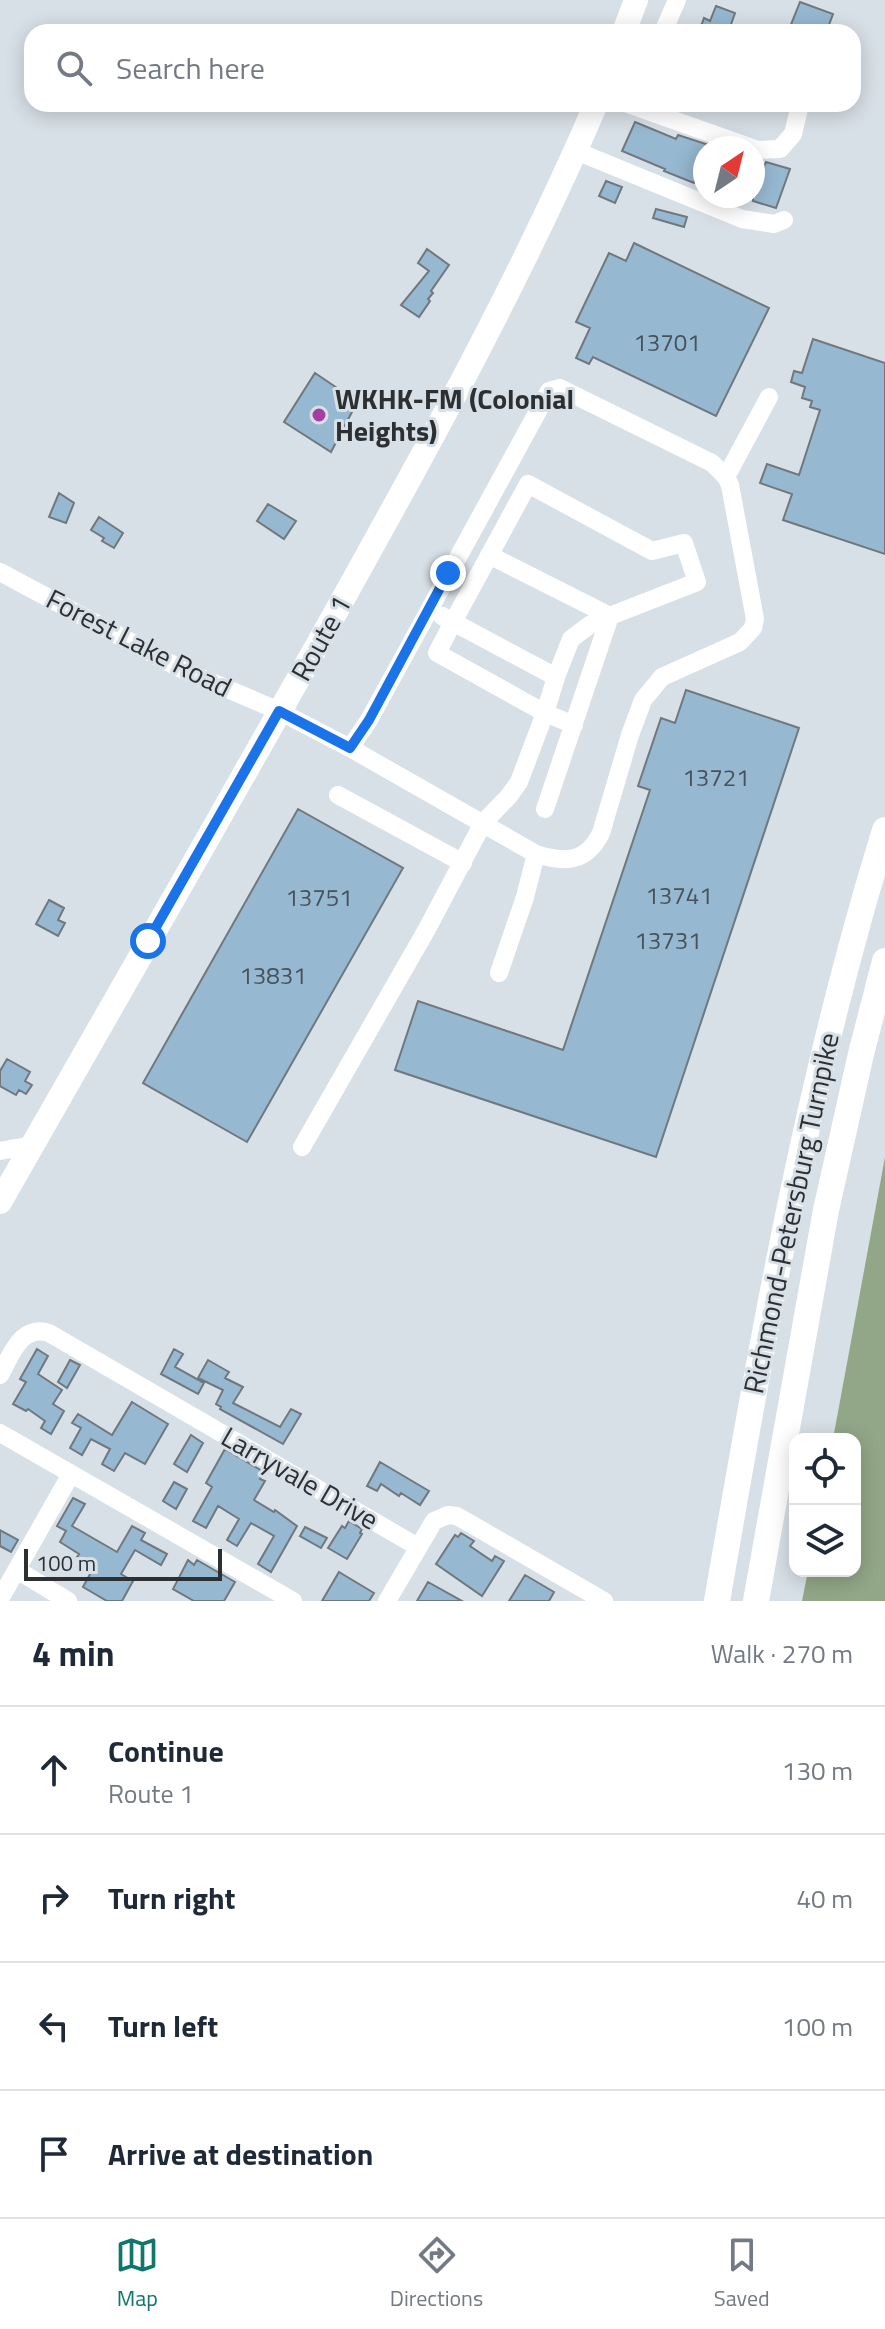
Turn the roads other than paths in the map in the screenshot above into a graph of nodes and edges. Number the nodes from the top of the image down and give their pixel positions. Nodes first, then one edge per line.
1 (636, 0) edge
2 (677, 0) edge
3 (627, 24) edge
4 (666, 24) edge
5 (593, 112) edge
6 (651, 112) edge
7 (798, 112) edge
8 (576, 151) junction
9 (784, 220) dead end
10 (769, 397) dead end
11 (726, 477) junction
12 (489, 555) junction
13 (0, 572) edge
14 (429, 609) junction
15 (610, 616) junction
16 (453, 622) junction
17 (556, 677) junction
18 (279, 711) junction
19 (545, 713) junction
20 (574, 725) junction
21 (350, 748) junction
22 (338, 795) dead end
23 (545, 809) dead end
24 (483, 823) junction
25 (885, 830) edge
26 (536, 854) junction
27 (463, 863) junction
28 (885, 961) edge
29 (499, 973) dead end
30 (33, 1145) junction
31 (302, 1147) dead end
32 (0, 1151) edge
33 (0, 1202) edge
34 (0, 1375) edge
35 (0, 1433) edge
36 (71, 1474) junction
37 (418, 1547) junction
38 (17, 1570) junction
39 (0, 1599) edge
40 (68, 1601) edge
41 (293, 1601) edge
42 (387, 1601) edge
43 (604, 1601) edge
44 (717, 1601) edge
45 (756, 1601) edge

1 - 3 main road
2 - 4 street
5 - 8 main road, Route 1
6 - 7 street
8 - 9 street
8 - 18 main road, Route 1
10 - 11 street
11 - 14 street
11 - 26 street
12 - 15 street
12 - 15 street
12 - 16 street
13 - 18 street, Forest Lake Road
14 - 16 street
14 - 21 street
15 - 17 street
15 - 20 street
16 - 17 street
16 - 19 street
17 - 19 street
18 - 21 street, Forest Lake Road
18 - 30 main road, Route 1
19 - 20 street
19 - 24 street
20 - 23 street
21 - 24 street, Forest Lake Road
22 - 27 street
24 - 26 street, Forest Lake Road
24 - 27 street
25 - 44 highway, Richmond-Petersburg Turnpike
26 - 29 street
27 - 31 street
28 - 45 highway, Richmond-Petersburg Turnpike
30 - 32 street
30 - 33 main road, Route 1
34 - 37 street, Larryvale Drive
35 - 36 street
36 - 38 street
36 - 41 street
37 - 42 street
37 - 43 street
38 - 39 street
38 - 40 street

